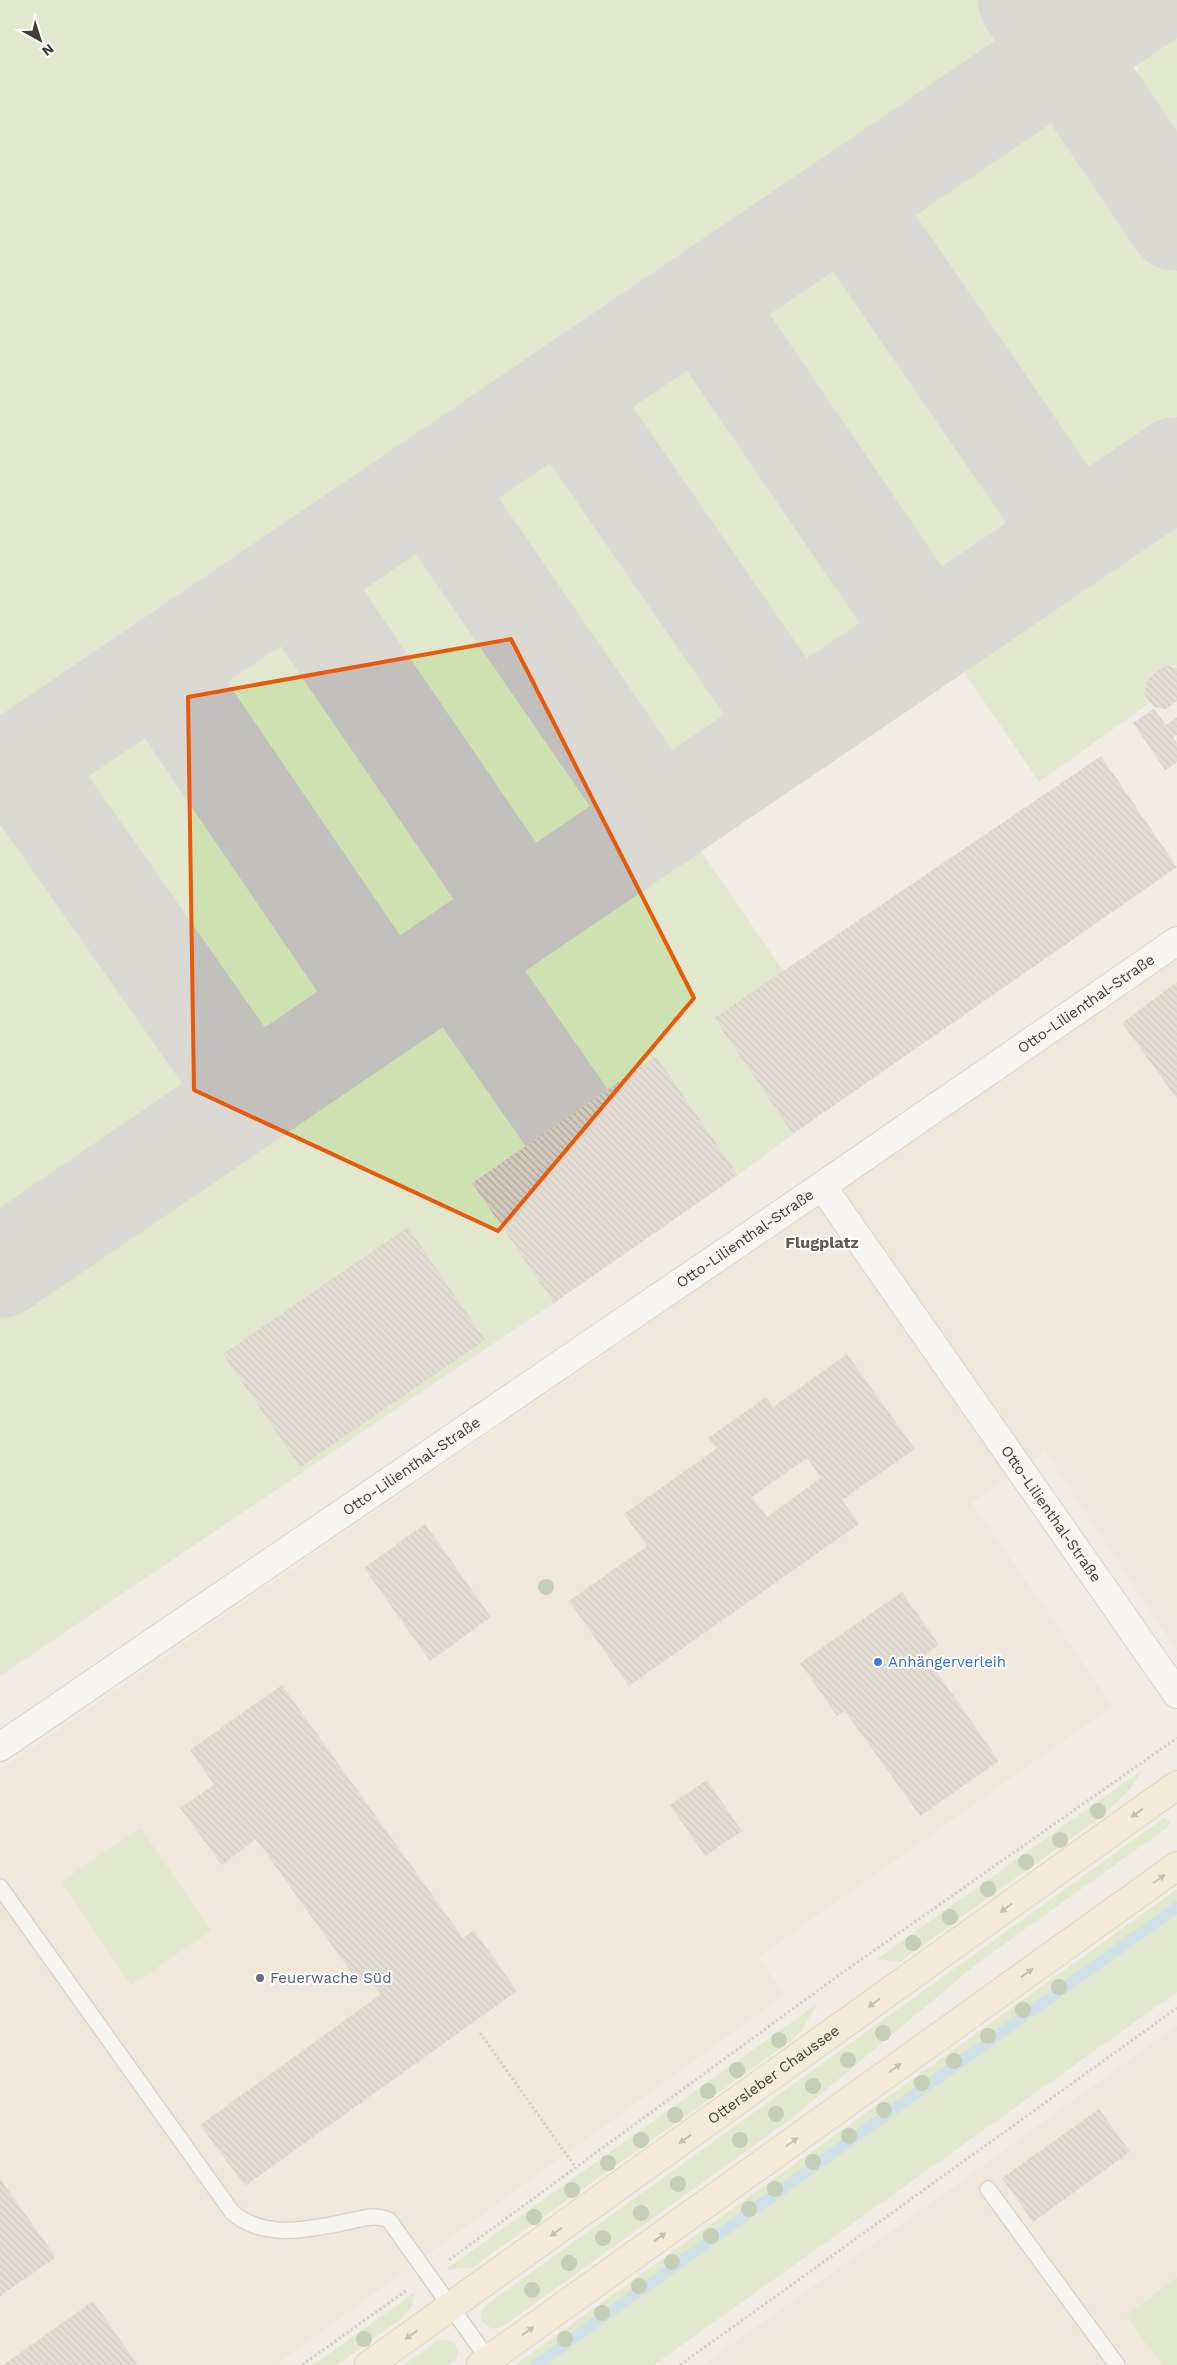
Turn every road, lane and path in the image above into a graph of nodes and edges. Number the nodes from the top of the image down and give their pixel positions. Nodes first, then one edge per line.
1 (1177, 941) edge
2 (822, 1186) junction
3 (1177, 1694) edge
4 (1177, 1738) edge
5 (0, 1747) edge
6 (1177, 1785) edge
7 (1177, 1866) edge
8 (0, 1887) edge
9 (1177, 2008) edge
10 (480, 2033) dead end
11 (576, 2168) junction
12 (988, 2189) dead end
13 (429, 2275) junction
14 (450, 2306) junction
15 (485, 2362) edge
16 (302, 2365) edge
17 (369, 2365) edge
18 (680, 2365) edge
19 (1117, 2365) edge

1 - 2 street, Otto-Lilienthal-Straße
2 - 3 street, Otto-Lilienthal-Straße
2 - 5 street, Otto-Lilienthal-Straße
4 - 11 path
6 -> 14 main road, Ottersleber Chaussee
15 -> 7 main road
8 - 13 lane
9 - 18 path
10 - 11 path
11 - 13 path
12 - 19 lane
13 - 14 lane
13 - 16 path
14 - 15 lane
14 -> 17 main road, Ottersleber Chaussee

